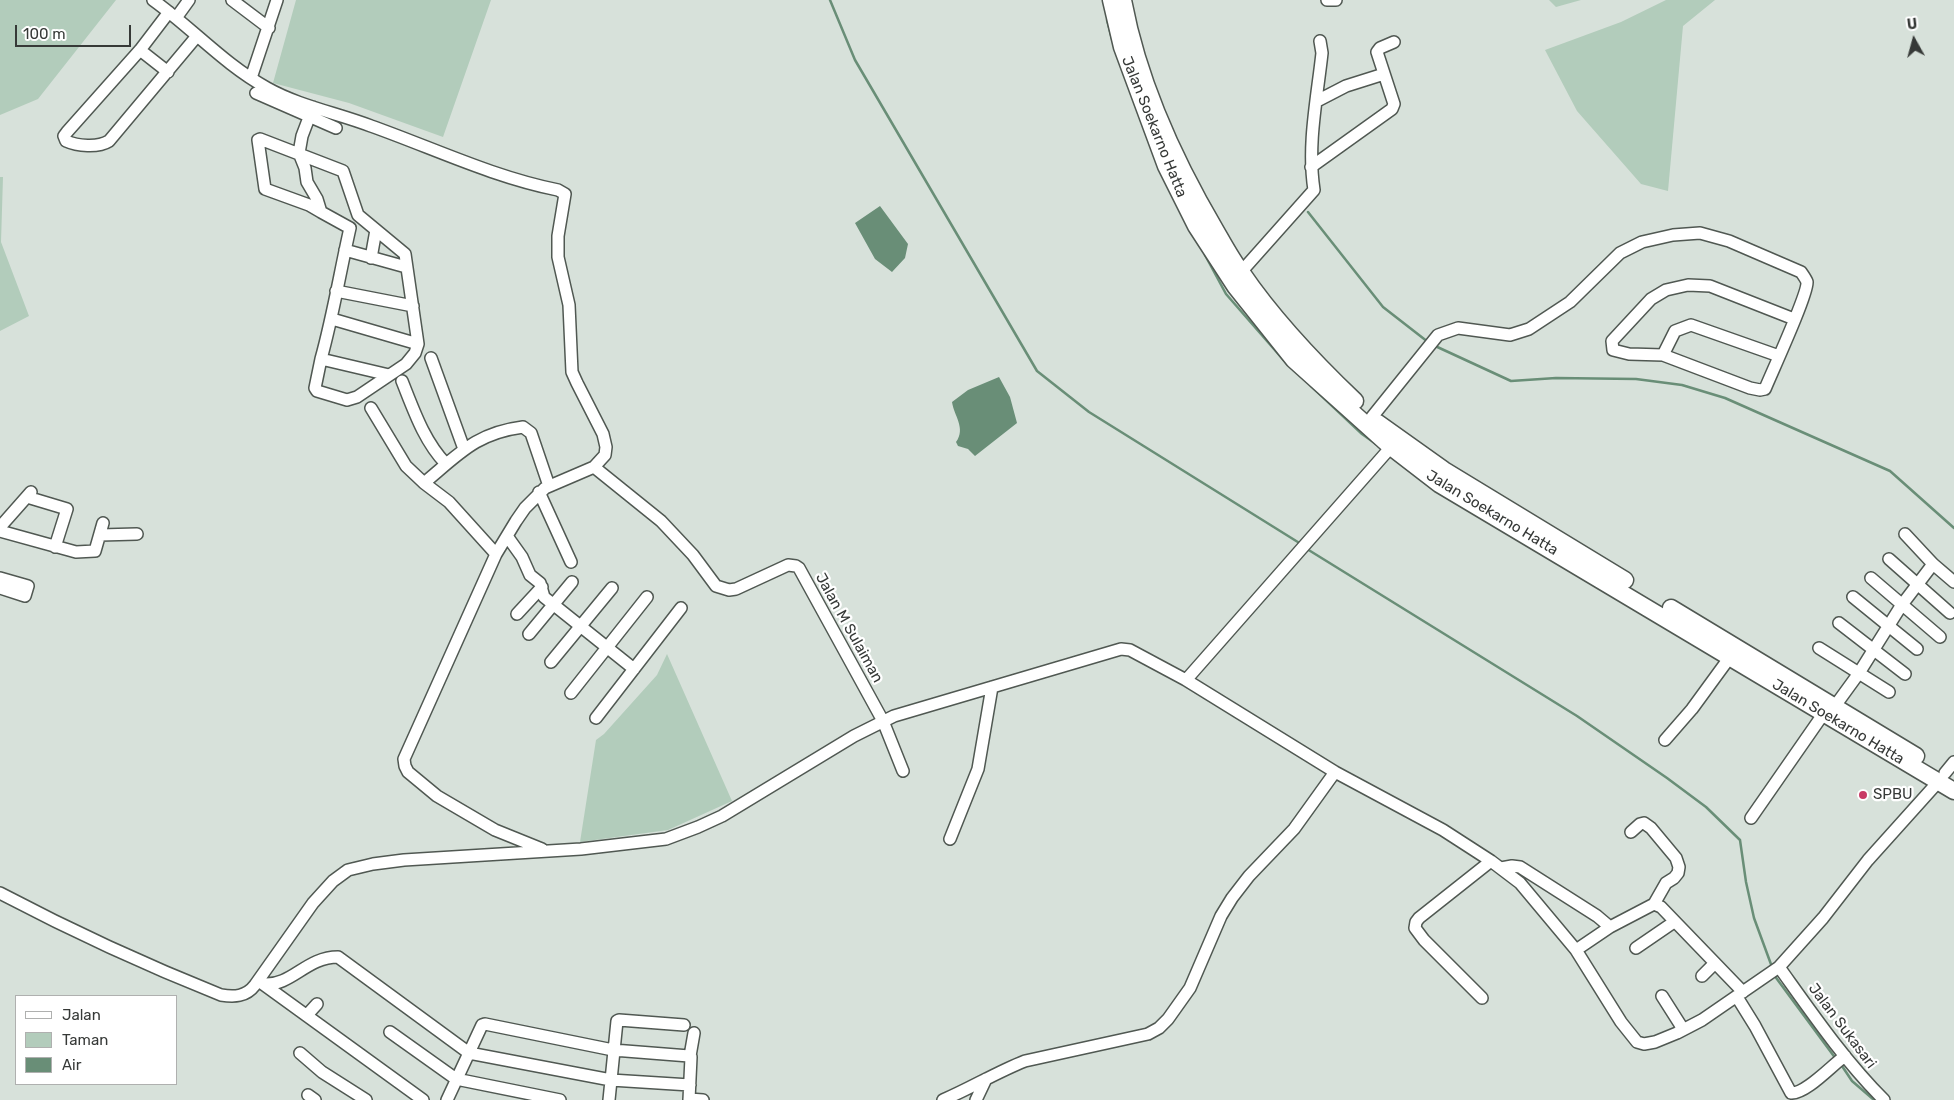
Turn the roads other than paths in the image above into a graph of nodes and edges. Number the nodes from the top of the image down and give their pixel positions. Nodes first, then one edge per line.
1 (153, 0) edge
2 (190, 0) edge
3 (232, 0) edge
4 (277, 0) edge
5 (1111, 0) edge
6 (1123, 0) edge
7 (1327, 0) edge
8 (1336, 0) edge
9 (173, 15) junction
10 (269, 28) junction
11 (197, 36) junction
12 (1320, 42) dead end
13 (1394, 42) dead end
14 (140, 50) junction
15 (168, 72) junction
16 (1384, 74) junction
17 (251, 78) junction
18 (256, 93) dead end
19 (1317, 101) junction
20 (311, 111) junction
21 (336, 128) dead end
22 (299, 152) junction
23 (1310, 167) junction
24 (307, 182) junction
25 (309, 205) junction
26 (320, 212) junction
27 (358, 215) junction
28 (350, 228) junction
29 (376, 230) junction
30 (345, 250) junction
31 (371, 258) junction
32 (406, 267) junction
33 (1241, 272) junction
34 (336, 291) junction
35 (413, 306) junction
36 (332, 319) junction
37 (1794, 319) junction
38 (418, 344) junction
39 (1663, 355) junction
40 (1779, 356) junction
41 (431, 358) dead end
42 (321, 359) junction
43 (389, 375) junction
44 (402, 382) dead end
45 (371, 408) dead end
46 (1372, 417) junction
47 (464, 449) junction
48 (1386, 451) junction
49 (446, 464) junction
50 (594, 467) junction
51 (424, 483) junction
52 (544, 489) junction
53 (103, 523) dead end
54 (0, 527) edge
55 (0, 531) edge
56 (137, 534) dead end
57 (1905, 534) dead end
58 (100, 535) junction
59 (507, 536) junction
60 (55, 547) junction
61 (496, 554) junction
62 (1889, 560) dead end
63 (571, 562) dead end
64 (1933, 564) junction
65 (0, 578) edge
66 (1871, 578) dead end
67 (572, 582) dead end
68 (1954, 582) edge
69 (1919, 584) junction
70 (0, 588) edge
71 (542, 588) junction
72 (612, 588) dead end
73 (647, 596) dead end
74 (1853, 597) dead end
75 (554, 604) junction
76 (1901, 606) junction
77 (682, 608) dead end
78 (1950, 613) dead end
79 (517, 614) dead end
80 (1839, 623) dead end
81 (580, 626) junction
82 (1888, 626) junction
83 (529, 634) dead end
84 (1940, 637) dead end
85 (607, 648) junction
86 (1819, 648) dead end
87 (1873, 648) junction
88 (1917, 649) dead end
89 (1729, 659) junction
90 (551, 662) dead end
91 (634, 669) junction
92 (1905, 674) dead end
93 (1857, 675) junction
94 (1186, 680) junction
95 (992, 687) junction
96 (1889, 692) dead end
97 (571, 693) dead end
98 (1831, 708) junction
99 (596, 718) dead end
100 (882, 721) junction
101 (1665, 740) dead end
102 (903, 771) dead end
103 (1335, 772) junction
104 (1946, 776) edge
105 (1954, 791) edge
106 (1751, 818) dead end
107 (1631, 832) dead end
108 (950, 838) dead end
109 (546, 851) junction
110 (1491, 861) junction
111 (1501, 868) junction
112 (0, 894) edge
113 (1654, 904) junction
114 (1674, 922) junction
115 (1610, 927) junction
116 (1636, 948) dead end
117 (1576, 950) junction
118 (1715, 963) junction
119 (1778, 968) junction
120 (1702, 976) dead end
121 (261, 982) junction
122 (1740, 995) junction
123 (1662, 996) dead end
124 (1482, 998) dead end
125 (317, 1004) dead end
126 (308, 1015) junction
127 (684, 1025) dead end
128 (1683, 1029) junction
129 (390, 1032) dead end
130 (694, 1034) dead end
131 (613, 1050) junction
132 (300, 1053) dead end
133 (469, 1053) junction
134 (690, 1056) junction
135 (1839, 1059) junction
136 (456, 1079) junction
137 (986, 1079) junction
138 (611, 1080) junction
139 (690, 1084) junction
140 (366, 1100) edge
141 (423, 1100) edge
142 (446, 1100) edge
143 (560, 1100) edge
144 (609, 1100) edge
145 (689, 1100) edge
146 (703, 1100) edge
147 (943, 1100) edge
148 (976, 1100) edge
149 (1884, 1100) edge

1 - 9 street
2 - 9 street
3 - 10 street
4 - 10 street
5 - 48 highway, Jalan Soekarno Hatta
6 - 33 highway, Jalan Soekarno Hatta
7 - 8 street
9 - 11 street
9 - 14 street
10 - 17 street
11 - 15 street
11 - 17 street
12 - 19 street
13 - 16 street
14 - 15 street
14 - 15 street
16 - 19 street
16 - 23 street
17 - 20 street
18 - 20 street
19 - 23 street
20 - 21 street
20 - 22 street
20 - 50 street
22 - 24 street
22 - 25 street
22 - 27 street
23 - 33 street
24 - 25 street
24 - 26 street
25 - 26 street
26 - 28 street
27 - 28 street
27 - 29 street
28 - 30 street
29 - 31 street
29 - 32 street
30 - 31 street
30 - 34 street
31 - 32 street
32 - 35 street
33 - 46 highway, Jalan Soekarno Hatta
34 - 35 street
34 - 36 street
35 - 38 street
36 - 38 street
36 - 42 street
37 - 39 street
37 - 40 street
37 - 46 street
38 - 43 street
39 - 40 street
39 - 40 street
41 - 47 street
42 - 43 street
42 - 43 street
44 - 49 street
45 - 51 street
46 - 98 highway, Jalan Soekarno Hatta
47 - 49 street
47 - 52 street
48 - 89 highway, Jalan Soekarno Hatta
48 - 94 street
49 - 51 street
50 - 52 street
50 - 100 street, Jalan M Sulaiman
51 - 61 street
52 - 59 street
52 - 63 street
53 - 58 street
54 - 60 street
55 - 60 street
56 - 58 street
57 - 64 street
58 - 60 street
59 - 61 street
59 - 71 street
61 - 109 street
62 - 69 street
64 - 68 street
64 - 69 street
65 - 70 street
66 - 76 street
67 - 75 street
69 - 76 street
69 - 78 street
71 - 75 street
71 - 79 street
72 - 81 street
73 - 85 street
74 - 82 street
75 - 81 street
75 - 83 street
76 - 82 street
76 - 84 street
77 - 91 street
80 - 87 street
81 - 85 street
81 - 90 street
82 - 87 street
82 - 88 street
85 - 91 street
85 - 97 street
86 - 93 street
87 - 92 street
87 - 93 street
89 - 98 highway, Jalan Soekarno Hatta
89 - 101 street
91 - 99 street
93 - 96 street
93 - 98 street
94 - 95 street
94 - 103 street
95 - 100 street
95 - 108 street
98 - 104 highway, Jalan Soekarno Hatta
98 - 106 street
100 - 102 street
100 - 109 street
103 - 110 street
103 - 137 street
104 - 105 highway, Jalan Soekarno Hatta
104 - 119 street
107 - 113 street
109 - 121 street
110 - 111 street
110 - 124 street
111 - 115 street
111 - 117 street
112 - 121 street
113 - 114 street
113 - 115 street
114 - 116 street
114 - 118 street
115 - 117 street
117 - 128 street
118 - 120 street
118 - 122 street
119 - 122 street
119 - 135 street, Jalan Sukasari
121 - 126 street
121 - 133 street
122 - 128 street
122 - 135 street
123 - 128 street
125 - 126 street
126 - 141 street
127 - 131 street
129 - 136 street
130 - 134 street
131 - 133 street
131 - 134 street
131 - 138 street
132 - 140 street
133 - 136 street
133 - 138 street
134 - 139 street
135 - 149 street, Jalan Sukasari
136 - 142 street
136 - 143 street
137 - 147 street
137 - 148 street
138 - 139 street
138 - 144 street
139 - 145 street
145 - 146 street

